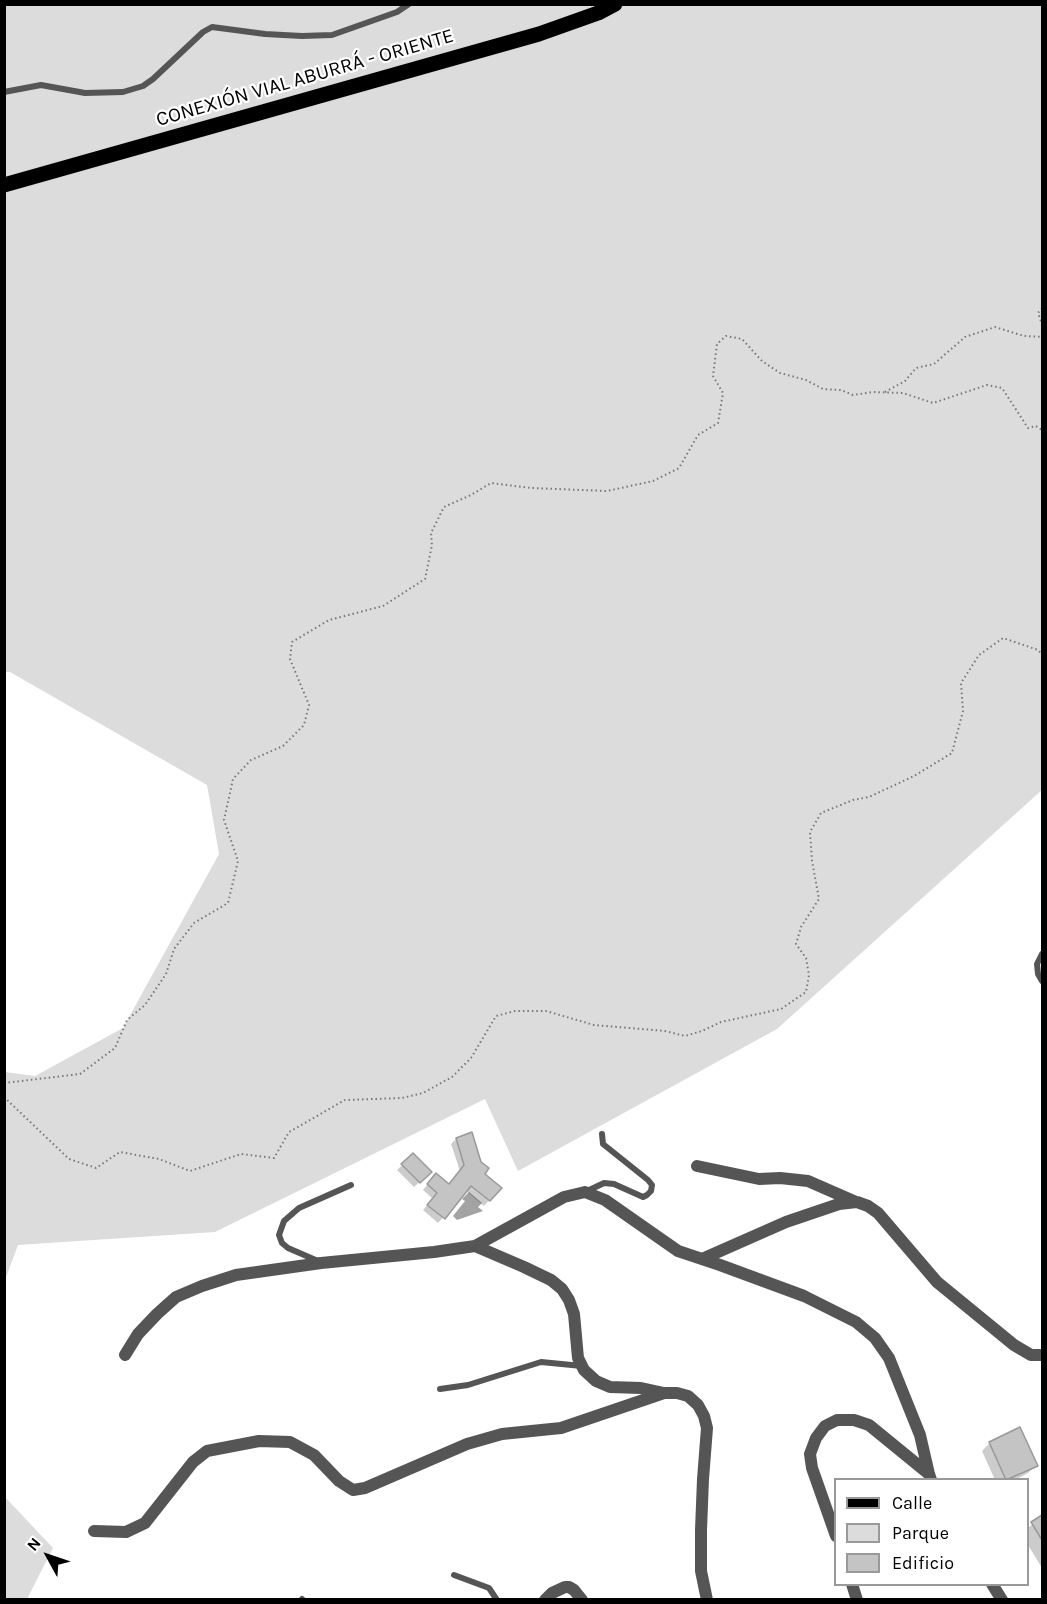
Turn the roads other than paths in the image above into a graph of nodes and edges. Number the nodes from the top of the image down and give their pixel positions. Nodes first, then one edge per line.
1 (409, 4) edge
2 (615, 4) edge
3 (4, 92) edge
4 (4, 185) edge
5 (1042, 954) edge
6 (1042, 981) edge
7 (602, 1134) dead end
8 (697, 1166) dead end
9 (351, 1185) dead end
10 (585, 1192) junction
11 (857, 1202) junction
12 (475, 1246) junction
13 (702, 1259) junction
14 (321, 1263) junction
15 (125, 1355) dead end
16 (1042, 1355) edge
17 (582, 1366) junction
18 (440, 1389) dead end
19 (664, 1394) junction
20 (930, 1477) edge
21 (834, 1530) edge
22 (94, 1531) dead end
23 (454, 1575) dead end
24 (993, 1586) edge
25 (497, 1599) edge
26 (545, 1599) edge
27 (582, 1599) edge
28 (707, 1599) edge
29 (1002, 1599) edge

1 - 3 lane
2 - 4 main road, CONEXIÓN VIAL ABURRÁ - ORIENTE
5 - 6 lane
7 - 10 lane
8 - 11 street
9 - 14 lane
10 - 12 street
10 - 13 street
11 - 13 street
11 - 16 street
12 - 14 street
12 - 17 street
13 - 20 street
14 - 15 street
17 - 18 lane
17 - 19 street
19 - 22 street
19 - 28 street
20 - 21 street
23 - 25 lane
24 - 29 street
26 - 27 street

